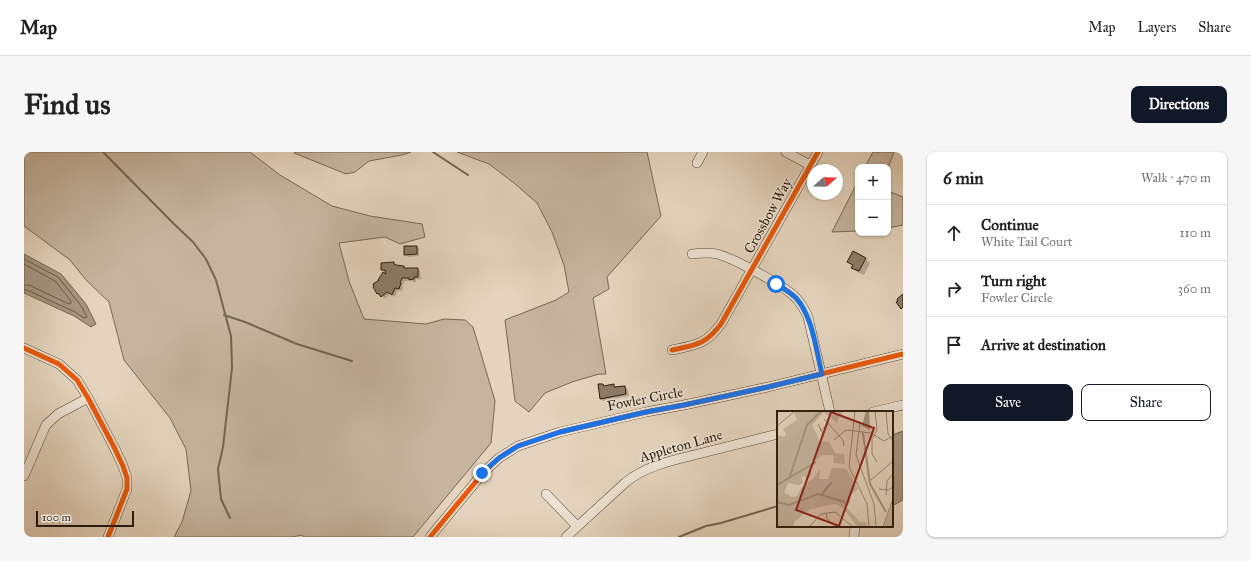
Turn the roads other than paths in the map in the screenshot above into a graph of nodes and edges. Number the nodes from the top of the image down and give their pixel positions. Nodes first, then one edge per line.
1 (704, 152) edge
2 (786, 152) edge
3 (818, 152) edge
4 (697, 163) dead end
5 (808, 164) edge
6 (811, 164) edge
7 (807, 170) edge
8 (692, 254) dead end
9 (751, 270) junction
10 (24, 348) edge
11 (672, 350) dead end
12 (903, 354) edge
13 (822, 374) junction
14 (88, 398) junction
15 (903, 405) edge
16 (830, 411) edge
17 (877, 411) edge
18 (777, 434) edge
19 (24, 476) edge
20 (546, 494) dead end
21 (578, 526) junction
22 (855, 527) edge
23 (108, 537) edge
24 (430, 537) edge
25 (566, 537) edge
26 (854, 537) edge

1 - 4 street
2 - 5 street
3 - 6 street, Crossbow Way
7 - 9 street, Crossbow Way
8 - 9 street
9 - 11 street, Crossbow Way
9 - 13 street
10 - 14 street
12 - 13 street, Fowler Circle
13 - 16 street
13 - 24 street, Fowler Circle
14 - 19 street
14 - 23 street
15 - 17 street
18 - 21 street, Appleton Lane
20 - 21 street
21 - 25 street, Appleton Lane
22 - 26 street

